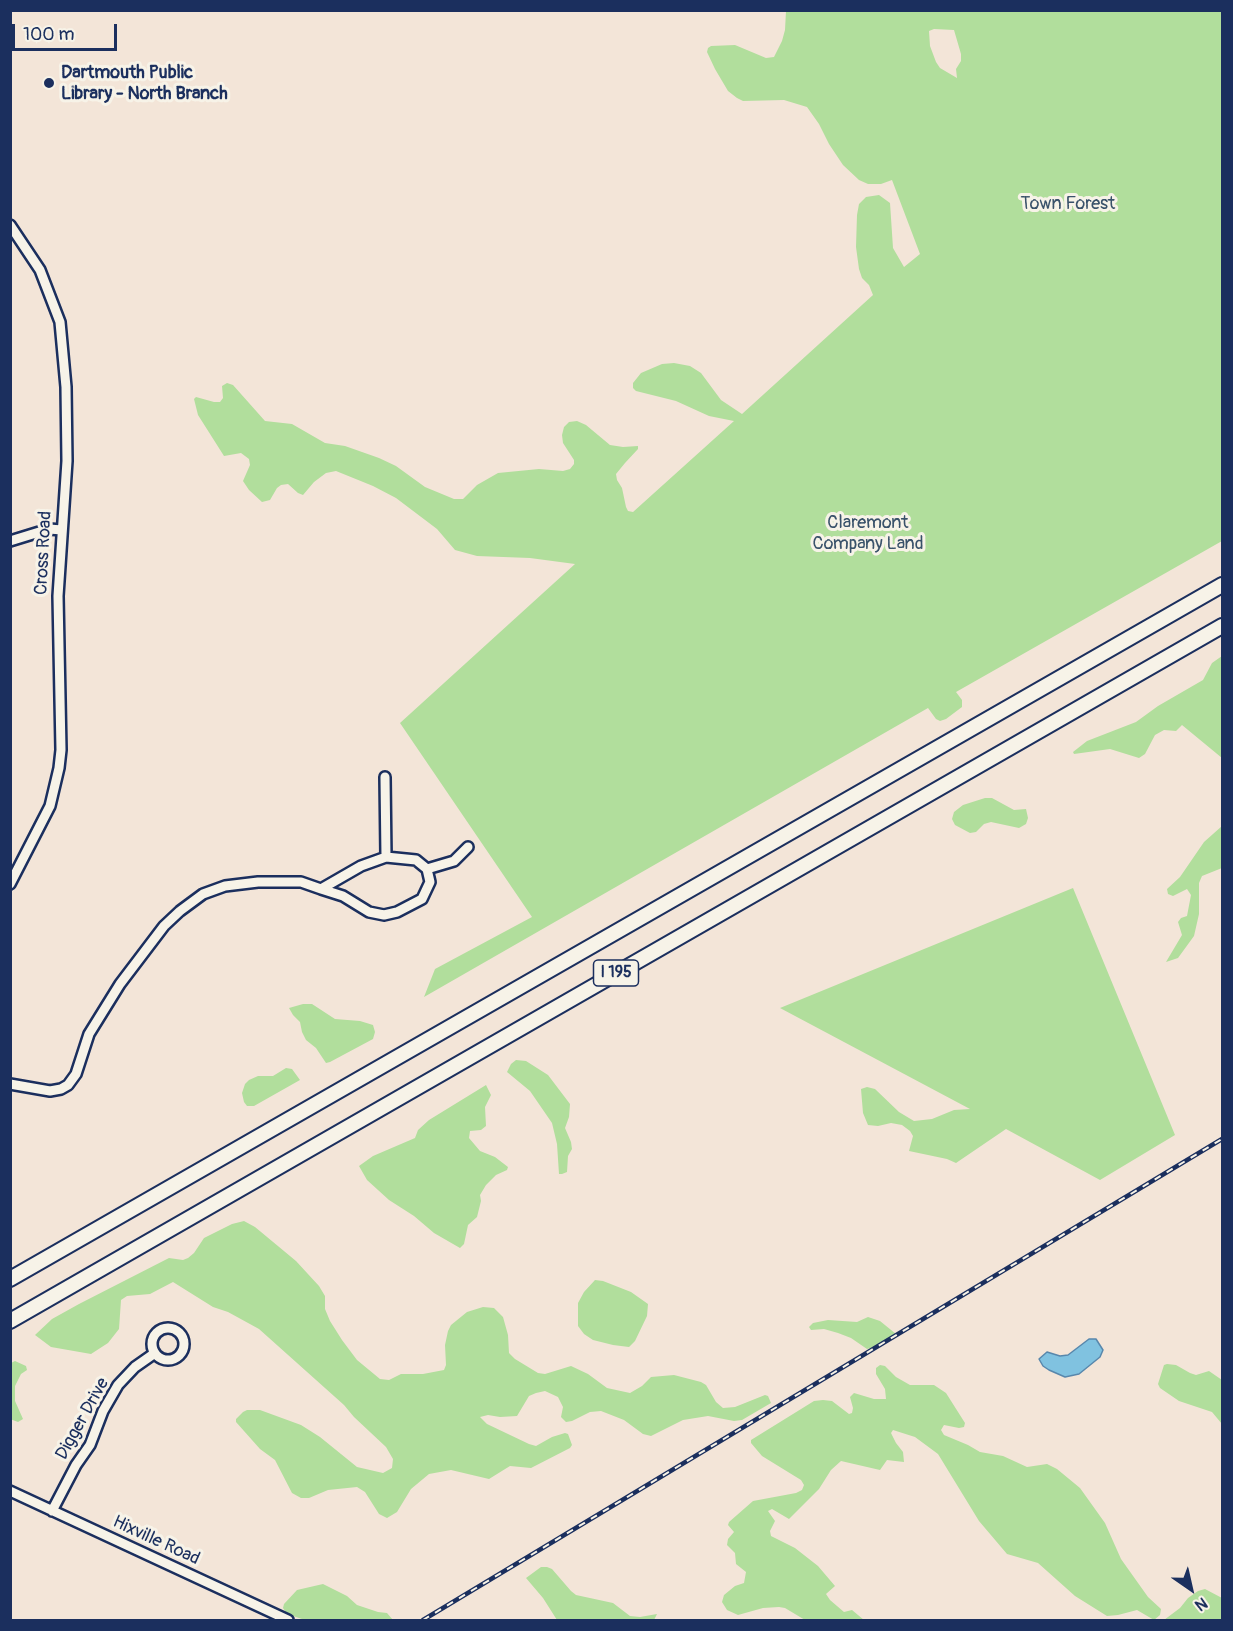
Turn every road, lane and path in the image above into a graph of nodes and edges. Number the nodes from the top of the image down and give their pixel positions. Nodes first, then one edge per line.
1 (10, 225) edge
2 (62, 530) junction
3 (10, 542) edge
4 (1222, 585) edge
5 (1222, 626) edge
6 (385, 777) dead end
7 (468, 847) dead end
8 (386, 857) junction
9 (427, 869) junction
10 (10, 884) edge
11 (321, 889) junction
12 (10, 1084) edge
13 (10, 1279) edge
14 (10, 1321) edge
15 (155, 1353) dead end
16 (10, 1491) edge
17 (52, 1511) junction
18 (288, 1620) edge

1 - 2 street, Cross Road
2 - 3 street
2 - 10 street, Cross Road
4 - 13 highway, I 195
5 - 14 highway, I 195
6 - 8 street
7 - 9 street
8 - 9 street
8 - 11 street
9 - 11 street
11 - 12 street
15 - 17 street, Digger Drive
16 - 17 street, Hixville Road
17 - 18 street, Hixville Road

